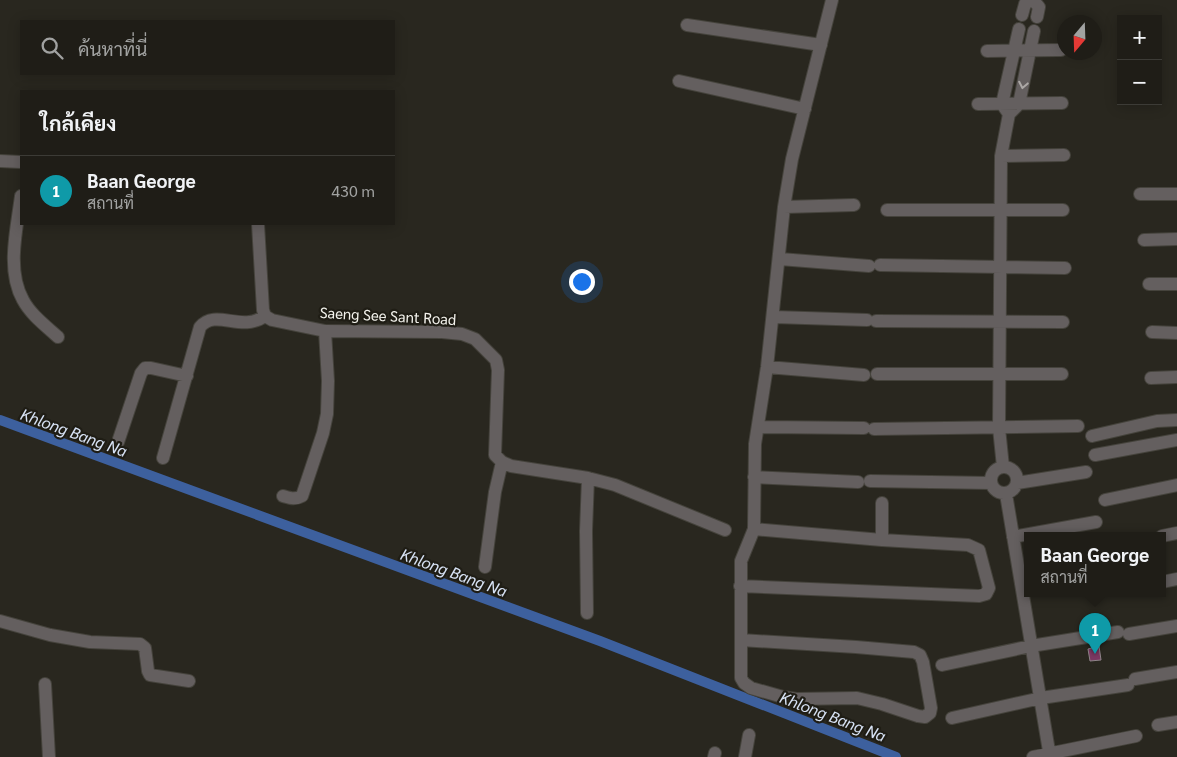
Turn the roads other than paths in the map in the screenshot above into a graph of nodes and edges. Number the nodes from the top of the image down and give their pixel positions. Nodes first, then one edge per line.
1 (832, 0) edge
2 (1032, 0) edge
3 (1022, 15) dead end
4 (1036, 17) dead end
5 (687, 25) dead end
6 (1019, 30) dead end
7 (1034, 31) dead end
8 (821, 45) junction
9 (1014, 50) junction
10 (1030, 50) junction
11 (1057, 50) edge
12 (987, 51) dead end
13 (679, 81) dead end
14 (1062, 103) dead end
15 (978, 104) dead end
16 (1019, 104) junction
17 (805, 109) junction
18 (1006, 109) junction
19 (1064, 155) dead end
20 (1001, 156) junction
21 (0, 161) edge
22 (20, 162) edge
23 (1140, 194) dead end
24 (1177, 194) edge
25 (20, 205) edge
26 (854, 205) dead end
27 (784, 207) junction
28 (887, 210) dead end
29 (1063, 210) dead end
30 (1000, 211) junction
31 (258, 225) edge
32 (1177, 239) edge
33 (1144, 240) dead end
34 (780, 259) junction
35 (1000, 267) junction
36 (1065, 268) dead end
37 (1149, 284) dead end
38 (1177, 284) edge
39 (265, 316) junction
40 (774, 317) junction
41 (1000, 320) junction
42 (1063, 322) dead end
43 (325, 331) junction
44 (1152, 332) dead end
45 (1177, 333) edge
46 (58, 337) dead end
47 (768, 367) junction
48 (1000, 373) junction
49 (1062, 374) dead end
50 (187, 376) junction
51 (1177, 377) edge
52 (1151, 378) dead end
53 (1177, 420) edge
54 (1078, 426) dead end
55 (758, 427) junction
56 (999, 428) junction
57 (1092, 436) dead end
58 (1177, 440) edge
59 (118, 442) dead end
60 (1095, 455) dead end
61 (163, 458) dead end
62 (502, 462) junction
63 (1003, 467) junction
64 (1086, 472) dead end
65 (754, 476) junction
66 (588, 478) junction
67 (991, 483) junction
68 (1017, 483) junction
69 (1177, 485) edge
70 (1006, 494) junction
71 (282, 496) dead end
72 (1105, 500) dead end
73 (882, 503) dead end
74 (1096, 522) dead end
75 (754, 529) junction
76 (725, 530) dead end
77 (1044, 532) edge
78 (1024, 536) edge
79 (1013, 538) junction
80 (882, 540) junction
81 (485, 567) dead end
82 (740, 586) junction
83 (1024, 587) edge
84 (1026, 597) edge
85 (587, 613) dead end
86 (0, 621) edge
87 (1177, 626) edge
88 (741, 640) junction
89 (1031, 646) junction
90 (942, 665) dead end
91 (1177, 672) edge
92 (189, 681) dead end
93 (45, 684) dead end
94 (1041, 698) junction
95 (952, 718) dead end
96 (1177, 722) edge
97 (1158, 726) dead end
98 (749, 734) dead end
99 (1136, 736) dead end
100 (1050, 755) edge
101 (49, 757) edge
102 (745, 757) edge
103 (1033, 757) edge

1 - 8 street
2 - 3 street
2 - 4 street
5 - 8 street
6 - 9 street
7 - 10 street
8 - 17 street
9 - 10 street
9 - 12 street
9 - 18 street
10 - 11 street
10 -> 16 street
13 - 17 street
14 - 16 street
15 - 18 street
16 - 18 street
17 - 27 street
18 - 20 street
19 - 20 street
20 - 30 street
21 - 22 street
23 - 24 street
25 - 46 street
26 - 27 street
27 - 34 street
28 - 30 street
29 - 30 street
30 - 35 street
31 - 39 street
32 - 33 street
34 - 35 street
34 - 40 street
35 - 36 street
35 - 41 street
37 - 38 street
39 - 43 street, Saeng See Sant Road
39 - 50 street
40 - 41 street
40 - 47 street
41 - 42 street
41 - 48 street
43 - 62 street, Saeng See Sant Road
43 - 71 street
44 - 45 street
47 - 48 street
47 - 55 street
48 - 49 street
48 - 56 street
50 - 59 street
50 - 61 street
51 - 52 street
53 - 57 street
54 - 56 street
55 - 56 street
55 - 65 street
56 - 63 street
58 - 60 street
62 - 66 street
62 - 81 street
63 - 67 street
63 - 68 street
64 - 68 street
65 - 67 street
65 - 75 street
66 - 76 street
66 - 85 street
67 - 70 street
68 - 70 street
69 - 72 street
70 - 79 street
73 - 80 street
74 - 77 street
75 - 80 street
75 - 82 street
78 - 79 street
79 - 83 street
80 - 82 street
82 - 88 street
84 - 89 street
86 - 92 street
87 - 89 street
88 - 88 street
89 - 90 street
89 - 94 street
91 - 94 street
93 - 101 street
94 - 95 street
94 - 100 street
96 - 97 street
98 - 102 street
99 - 100 street
100 - 103 street

